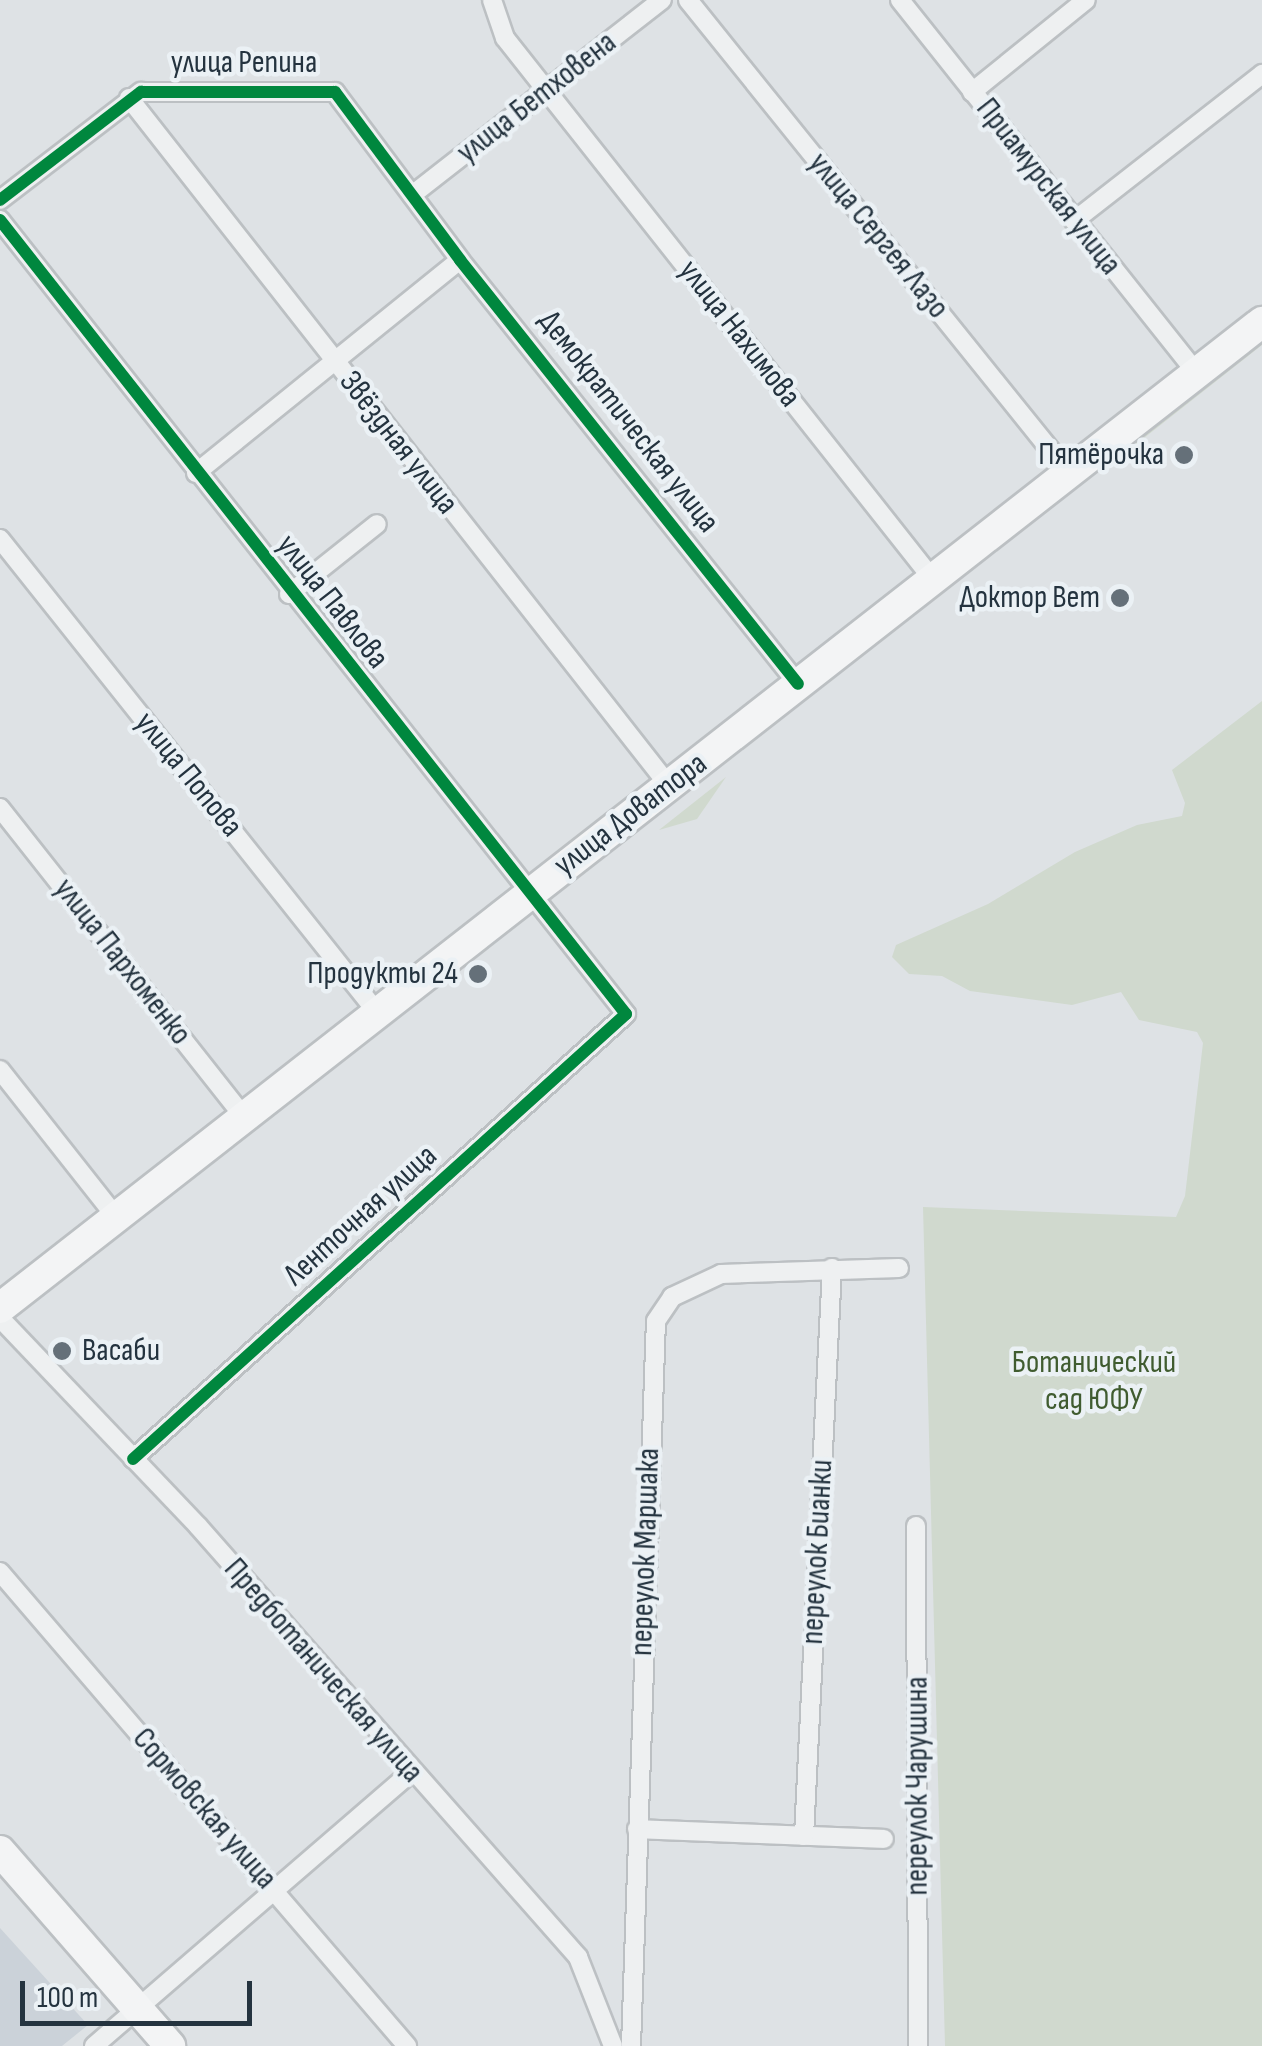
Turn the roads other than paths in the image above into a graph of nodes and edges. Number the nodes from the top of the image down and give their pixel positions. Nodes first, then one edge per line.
1 (492, 0) edge
2 (662, 0) edge
3 (688, 0) edge
4 (900, 0) edge
5 (1086, 0) edge
6 (1262, 74) edge
7 (546, 91) junction
8 (972, 92) junction
9 (128, 98) junction
10 (412, 195) junction
11 (0, 200) edge
12 (1074, 221) junction
13 (1, 223) edge
14 (460, 260) junction
15 (1262, 322) edge
16 (334, 362) junction
17 (1197, 373) junction
18 (1068, 472) junction
19 (196, 473) junction
20 (377, 524) dead end
21 (0, 540) edge
22 (931, 577) junction
23 (290, 594) junction
24 (798, 684) junction
25 (670, 787) junction
26 (0, 808) edge
27 (528, 895) junction
28 (376, 1011) junction
29 (626, 1014) joint
30 (0, 1070) edge
31 (243, 1116) junction
32 (116, 1216) junction
33 (832, 1268) junction
34 (899, 1268) dead end
35 (0, 1308) edge
36 (0, 1318) edge
37 (133, 1458) junction
38 (916, 1526) dead end
39 (0, 1572) edge
40 (410, 1773) junction
41 (637, 1829) junction
42 (804, 1836) junction
43 (884, 1839) dead end
44 (0, 1851) edge
45 (0, 1870) edge
46 (274, 1890) junction
47 (133, 2013) junction
48 (94, 2046) edge
49 (152, 2046) edge
50 (170, 2046) edge
51 (407, 2046) edge
52 (613, 2046) edge
53 (631, 2046) edge
54 (918, 2046) edge

1 - 7 street, улица Нахимова
2 - 7 street, улица Бетховена
3 - 18 street, улица Сергея Лазо
4 - 8 street, Приамурская улица
5 - 8 street
6 - 12 street
7 - 10 street, улица Бетховена
7 - 22 street, улица Нахимова
8 - 12 street, Приамурская улица
9 - 10 street, улица Репина
9 - 11 street, улица Репина
9 - 16 street, Звёздная улица
10 - 14 street, Демократическая улица
12 - 17 street, Приамурская улица
13 - 19 street, улица Павлова
14 - 16 street
14 - 24 street, Демократическая улица
15 - 17 main road, улица Доватора
16 - 19 street
16 - 25 street, Звёздная улица
17 - 18 main road, улица Доватора
18 - 22 main road, улица Доватора
19 - 23 street, улица Павлова
20 - 23 street
21 - 28 street, улица Попова
22 - 24 main road, улица Доватора
23 - 27 street, улица Павлова
24 - 25 main road, улица Доватора
25 - 27 main road, улица Доватора
26 - 31 street, улица Пархоменко
27 - 28 main road, улица Доватора
27 - 29 street, улица Павлова
28 - 31 main road, улица Доватора
29 - 37 street, Ленточная улица
30 - 32 street
31 - 32 main road, улица Доватора
32 - 35 main road, улица Доватора
33 - 34 street, переулок Маршака
33 - 41 street, переулок Маршака
33 - 42 street, переулок Бианки
36 - 37 street, Предботаническая улица
37 - 40 street, Предботаническая улица
38 - 54 street, переулок Чарушина
39 - 46 street, Сормовская улица
40 - 46 street
40 - 52 street, Предботаническая улица
41 - 42 street
41 - 53 street, переулок Маршака
42 - 43 street
44 - 47 main road
45 - 47 main road
46 - 47 street
46 - 51 street, Сормовская улица
47 - 48 street
47 - 49 main road
47 - 50 main road

